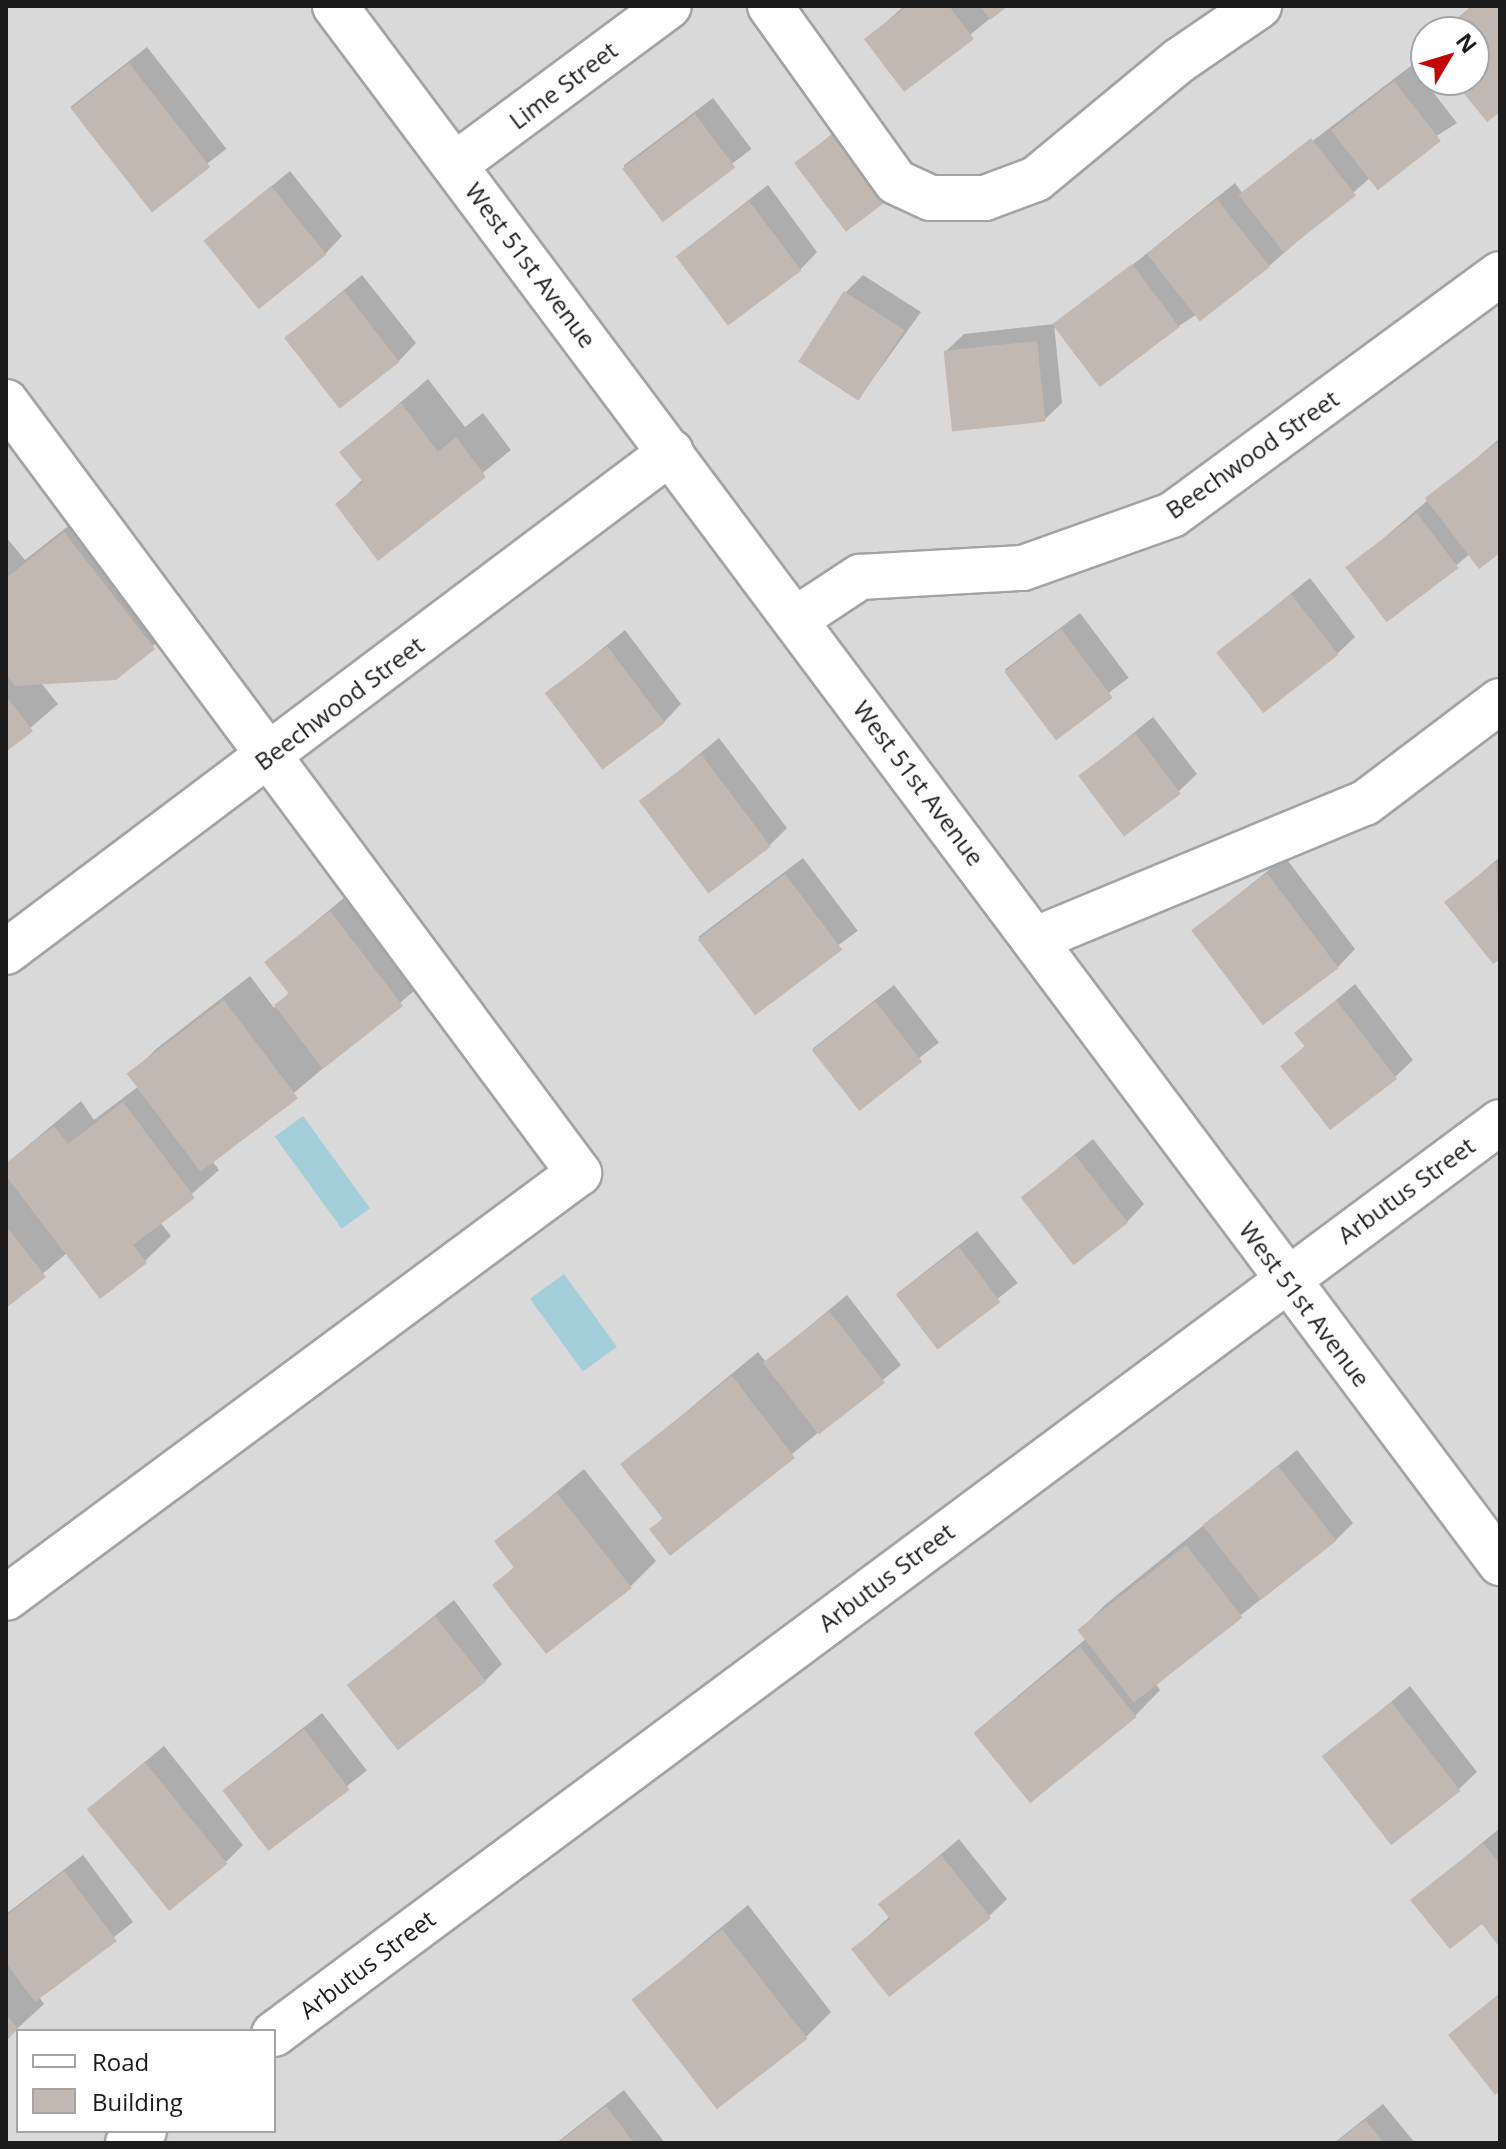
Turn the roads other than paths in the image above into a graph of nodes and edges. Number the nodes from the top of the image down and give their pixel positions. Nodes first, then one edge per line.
1 (335, 6) edge
2 (669, 6) edge
3 (770, 6) edge
4 (1259, 6) edge
5 (456, 164) junction
6 (1500, 274) edge
7 (6, 402) edge
8 (671, 452) junction
9 (796, 619) junction
10 (1500, 701) edge
11 (270, 755) junction
12 (1036, 939) junction
13 (6, 952) edge
14 (1500, 1122) edge
15 (1286, 1279) junction
16 (1500, 1563) edge
17 (6, 1598) edge
18 (276, 2033) edge

1 - 5 street, West 51st Avenue
2 - 5 street, Lime Street
3 - 4 street
5 - 8 street, West 51st Avenue
6 - 9 street, Beechwood Street
7 - 11 street
8 - 9 street, West 51st Avenue
8 - 11 street, Beechwood Street
9 - 12 street, West 51st Avenue
10 - 12 street
11 - 13 street, Beechwood Street
11 - 17 street
12 - 15 street, West 51st Avenue
14 - 15 street, Arbutus Street
15 - 16 street, West 51st Avenue
15 - 18 street, Arbutus Street

